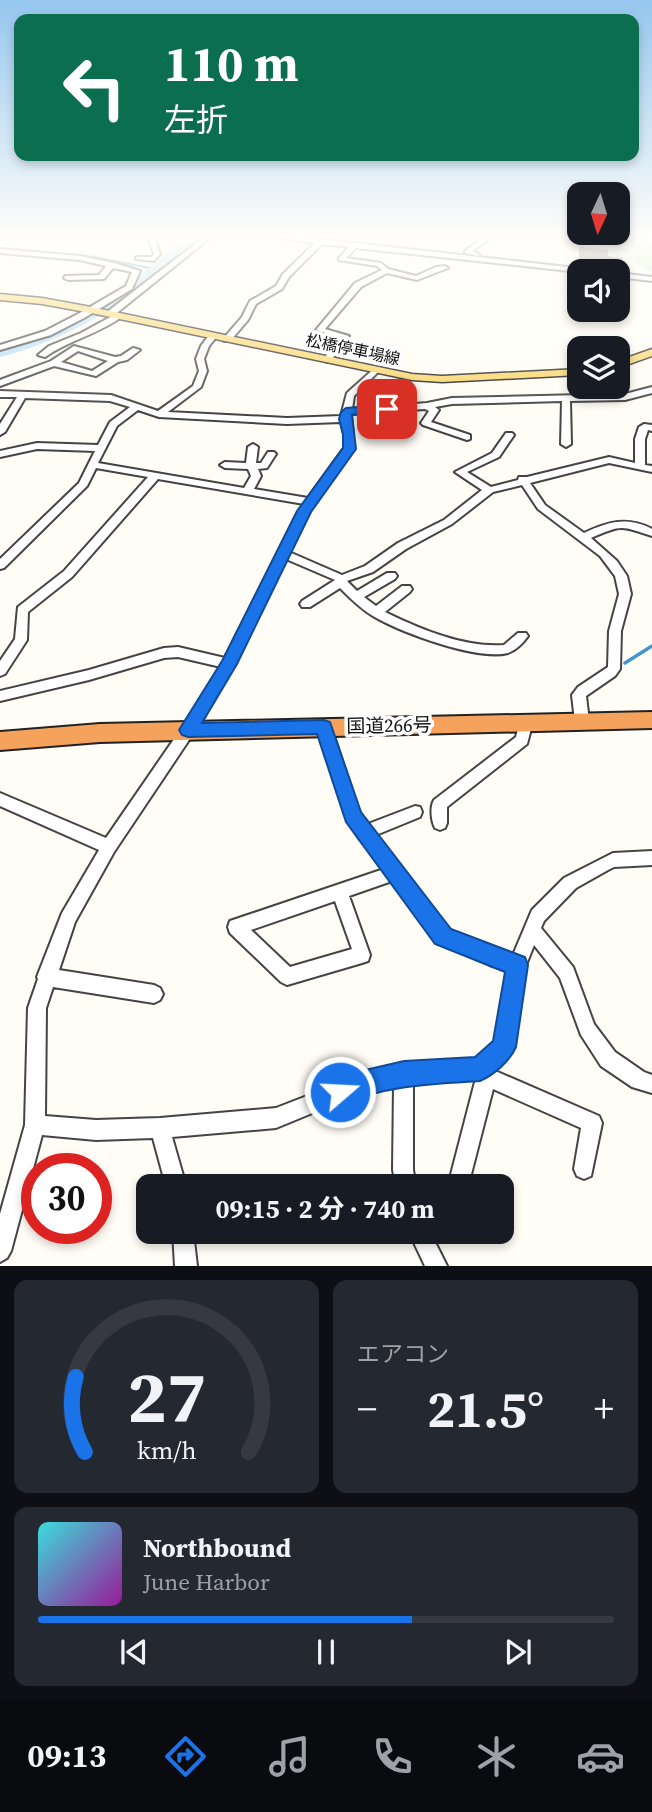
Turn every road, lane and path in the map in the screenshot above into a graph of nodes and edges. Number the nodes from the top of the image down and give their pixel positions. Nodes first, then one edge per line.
1 (120, 296) edge
2 (127, 296) edge
3 (264, 296) edge
4 (349, 296) edge
5 (0, 297) edge
6 (104, 313) junction
7 (213, 336) junction
8 (227, 339) junction
9 (0, 348) edge
10 (136, 350) dead end
11 (652, 352) edge
12 (42, 355) dead end
13 (115, 360) junction
14 (327, 360) junction
15 (630, 360) edge
16 (54, 363) junction
17 (376, 370) junction
18 (567, 373) edge
19 (0, 383) edge
20 (652, 390) edge
21 (0, 394) edge
22 (23, 394) junction
23 (566, 399) junction
24 (428, 406) junction
25 (136, 408) junction
26 (159, 414) junction
27 (346, 415) junction
28 (652, 428) edge
29 (0, 432) edge
30 (509, 435) dead end
31 (467, 437) dead end
32 (566, 444) dead end
33 (253, 447) dead end
34 (100, 448) junction
35 (0, 454) edge
36 (271, 454) dead end
37 (93, 465) junction
38 (225, 465) dead end
39 (253, 466) junction
40 (640, 467) junction
41 (652, 469) edge
42 (155, 476) junction
43 (523, 479) junction
44 (489, 490) junction
45 (247, 492) junction
46 (311, 502) junction
47 (652, 533) edge
48 (586, 536) junction
49 (283, 554) junction
50 (0, 565) edge
51 (391, 576) dead end
52 (341, 581) junction
53 (406, 589) dead end
54 (356, 597) junction
55 (306, 604) dead end
56 (376, 612) junction
57 (522, 636) dead end
58 (229, 664) junction
59 (0, 671) edge
60 (0, 696) edge
61 (652, 720) edge
62 (526, 721) junction
63 (583, 721) junction
64 (324, 727) junction
65 (188, 730) junction
66 (0, 741) edge
67 (0, 799) edge
68 (415, 812) dead end
69 (440, 823) dead end
70 (364, 833) junction
71 (109, 847) junction
72 (652, 858) edge
73 (394, 873) junction
74 (340, 892) junction
75 (532, 929) junction
76 (517, 965) junction
77 (46, 977) junction
78 (154, 994) dead end
79 (404, 1073) junction
80 (483, 1073) junction
81 (652, 1084) edge
82 (35, 1125) junction
83 (160, 1128) junction
84 (584, 1169) dead end
85 (173, 1174) edge
86 (403, 1174) edge
87 (461, 1174) edge
88 (185, 1244) edge
89 (425, 1244) edge
90 (0, 1251) edge
91 (187, 1266) edge
92 (436, 1266) edge

1 - 6 street
2 - 6 street
3 - 8 street
4 - 14 street
5 - 6 main road, 松橋停車場線
6 - 7 main road, 松橋停車場線
6 - 9 street
6 - 12 street
7 - 8 main road, 松橋停車場線
7 - 26 street
8 - 14 main road, 松橋停車場線
10 - 13 street
11 - 15 main road
13 - 16 street
13 - 16 street
14 - 17 main road, 松橋停車場線
16 - 19 street
17 - 18 main road, 松橋停車場線
17 - 27 street
20 - 23 street
21 - 22 street
22 - 25 street
22 - 29 street
23 - 24 street
23 - 32 street
24 - 27 street
24 - 31 street
25 - 26 street
25 - 34 street
26 - 27 street
27 - 46 street
28 - 40 street
30 - 44 street
33 - 39 street
34 - 35 street
34 - 37 street
36 - 39 street
37 - 42 street
37 - 50 street
38 - 39 street
39 - 45 street
40 - 41 street
40 - 43 street
42 - 45 street
42 - 59 street
43 - 44 street
43 - 48 street
44 - 52 street
45 - 46 street
46 - 49 street
47 - 48 street
48 - 63 street
49 - 52 street
49 - 58 street
51 - 54 street
52 - 54 street
52 - 55 street
53 - 56 street
54 - 56 street
56 - 57 street
58 - 60 street
58 - 65 street
61 - 63 highway, 国道266号
62 - 63 highway, 国道266号
62 - 64 highway, 国道266号
62 - 69 street
64 - 65 highway, 国道266号
64 - 70 street
65 - 66 highway, 国道266号
65 - 71 street
67 - 71 street
68 - 70 street
70 - 73 street
71 - 77 street
72 - 75 street
73 - 74 street
73 - 76 street
74 - 74 street
75 - 76 street
75 - 81 street
76 - 80 street
77 - 78 street
77 - 82 street
79 - 80 street
79 - 83 street
79 - 86 street
80 - 84 street
80 - 87 street
82 - 83 street
82 - 90 street
83 - 85 street
88 - 91 street
89 - 92 street

